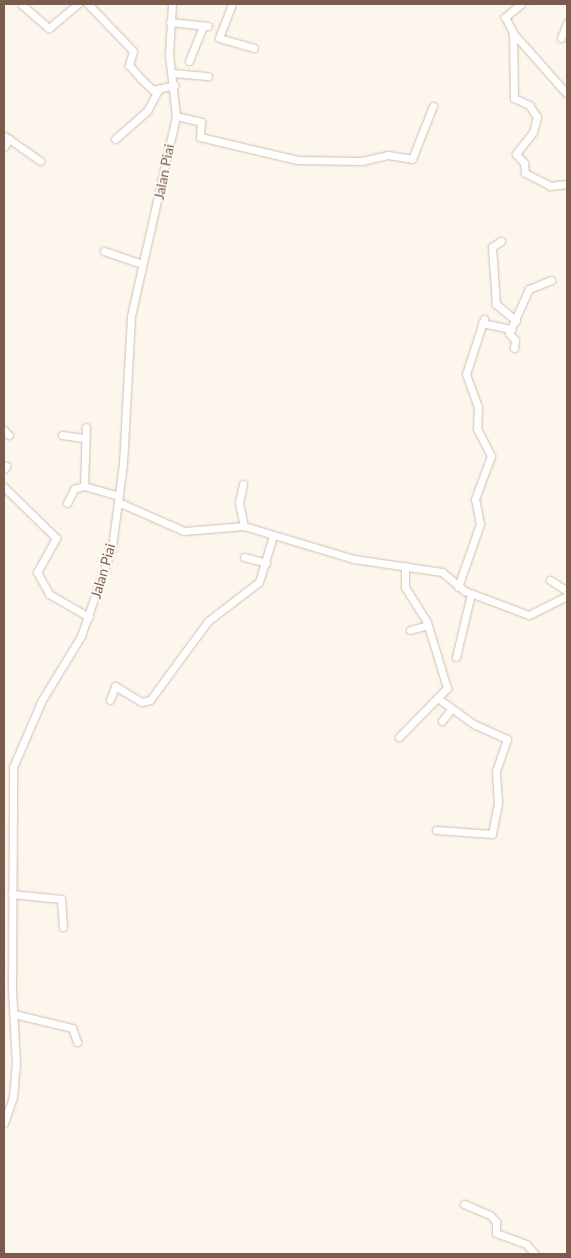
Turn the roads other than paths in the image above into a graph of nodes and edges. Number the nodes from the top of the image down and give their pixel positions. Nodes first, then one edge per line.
1 (21, 4) edge
2 (78, 4) edge
3 (88, 4) edge
4 (172, 4) edge
5 (232, 4) edge
6 (521, 4) edge
7 (170, 22) junction
8 (567, 24) edge
9 (513, 33) junction
10 (561, 38) dead end
11 (254, 48) dead end
12 (189, 61) dead end
13 (172, 73) junction
14 (208, 76) dead end
15 (174, 85) junction
16 (158, 90) junction
17 (567, 94) edge
18 (433, 106) dead end
19 (176, 116) junction
20 (7, 138) edge
21 (115, 140) dead end
22 (4, 147) edge
23 (40, 161) dead end
24 (567, 184) edge
25 (501, 240) dead end
26 (104, 251) dead end
27 (142, 264) junction
28 (552, 280) dead end
29 (516, 321) junction
30 (511, 329) junction
31 (514, 348) dead end
32 (86, 427) dead end
33 (62, 435) dead end
34 (84, 438) junction
35 (243, 484) dead end
36 (84, 486) junction
37 (4, 487) edge
38 (119, 499) junction
39 (67, 504) dead end
40 (244, 526) junction
41 (273, 536) junction
42 (244, 557) dead end
43 (266, 563) junction
44 (405, 566) junction
45 (550, 580) dead end
46 (458, 587) junction
47 (567, 591) edge
48 (471, 594) junction
49 (567, 596) edge
50 (89, 617) junction
51 (427, 625) junction
52 (410, 630) dead end
53 (456, 657) dead end
54 (439, 699) junction
55 (110, 700) dead end
56 (451, 709) junction
57 (442, 721) dead end
58 (399, 737) dead end
59 (436, 830) dead end
60 (12, 894) junction
61 (64, 927) dead end
62 (14, 1014) junction
63 (77, 1042) dead end
64 (4, 1123) edge
65 (464, 1204) dead end
66 (535, 1254) edge

1 - 2 street
3 - 16 street
4 - 7 street, Jalan Piai
5 - 11 street
6 - 9 street
7 - 12 street
7 - 13 street, Jalan Piai
8 - 10 street
9 - 17 street
9 - 24 street
13 - 14 street
13 - 15 street, Jalan Piai
15 - 16 street
15 - 19 street, Jalan Piai
16 - 21 street
18 - 19 street
19 - 27 street, Jalan Piai
20 - 22 street
20 - 23 street
25 - 29 street
26 - 27 street
27 - 38 street, Jalan Piai
28 - 29 street
29 - 30 street
30 - 31 street
30 - 46 street
32 - 34 street
33 - 34 street
34 - 36 street
35 - 40 street
36 - 38 street
36 - 39 street
37 - 50 street
38 - 40 street
38 - 50 street, Jalan Piai
40 - 41 street
41 - 43 street
41 - 44 street
42 - 43 street
43 - 55 street
44 - 46 street
44 - 51 street
45 - 47 street
46 - 48 street
48 - 49 street
48 - 53 street
50 - 60 street, Jalan Piai
51 - 52 street
51 - 54 street
54 - 56 street
54 - 58 street
56 - 57 street
56 - 59 street
60 - 61 street
60 - 62 street, Jalan Piai
62 - 63 street
62 - 64 street, Jalan Piai
65 - 66 street

